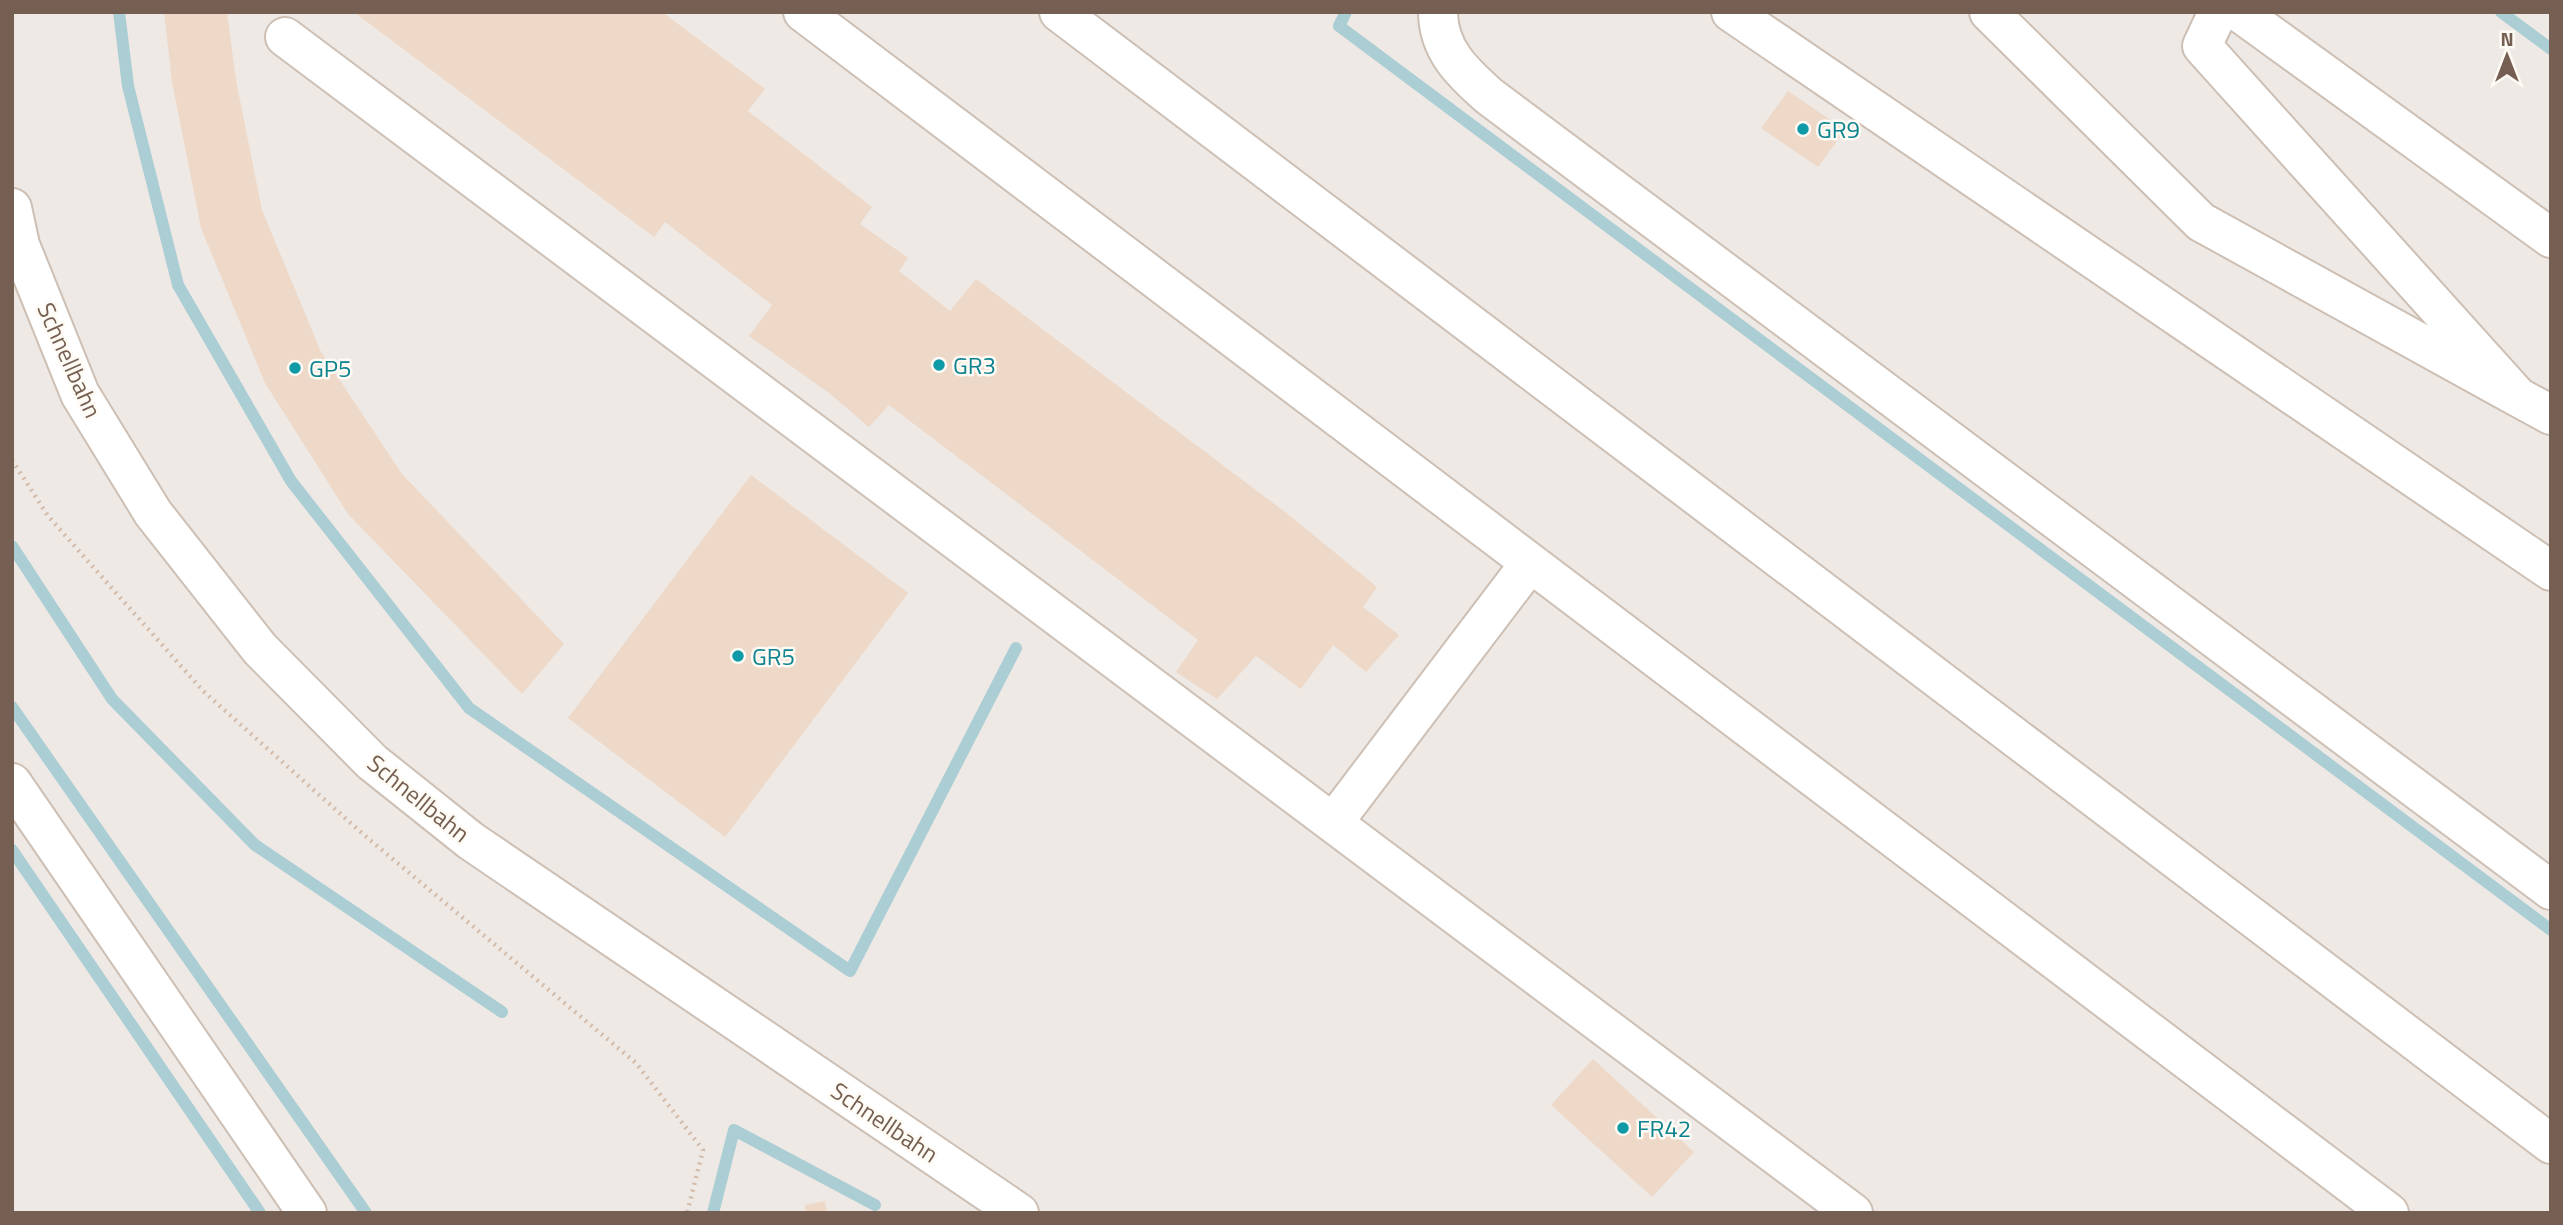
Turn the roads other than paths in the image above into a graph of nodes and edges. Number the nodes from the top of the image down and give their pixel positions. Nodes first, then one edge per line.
1 (803, 12) edge
2 (1059, 12) edge
3 (1438, 12) edge
4 (1731, 12) edge
5 (1989, 12) edge
6 (2218, 12) edge
7 (2239, 12) edge
8 (285, 37) dead end
9 (12, 208) edge
10 (2551, 238) edge
11 (2518, 397) junction
12 (2551, 415) edge
13 (1530, 563) junction
14 (2551, 571) edge
15 (12, 783) edge
16 (1333, 822) junction
17 (2551, 890) edge
18 (2551, 1144) edge
19 (307, 1213) edge
20 (1019, 1213) edge
21 (1853, 1213) edge
22 (2389, 1213) edge

1 - 13 street
2 - 18 street
3 - 17 street
4 - 14 street
5 - 11 street
6 - 11 street
7 - 10 street
8 - 16 street
9 - 20 street, Schnellbahn
11 - 12 street
13 - 16 street
13 - 22 street
15 - 19 street
16 - 21 street

